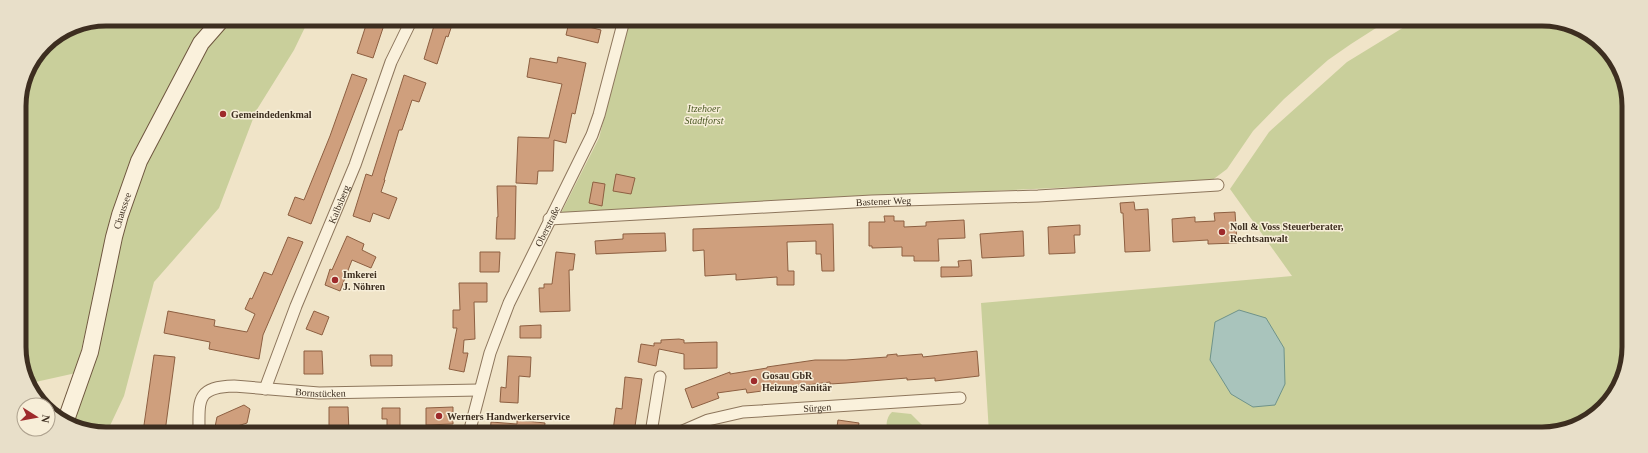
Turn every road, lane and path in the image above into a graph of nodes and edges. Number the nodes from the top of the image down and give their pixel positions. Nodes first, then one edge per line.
1 (216, 26) edge
2 (409, 26) edge
3 (622, 26) edge
4 (1218, 185) dead end
5 (549, 219) junction
6 (660, 377) dead end
7 (265, 389) junction
8 (479, 390) junction
9 (960, 398) dead end
10 (67, 417) edge
11 (199, 427) edge
12 (470, 427) edge
13 (653, 427) edge
14 (692, 427) edge

1 - 10 street, Chaussee
2 - 7 street, Kalbsberg
3 - 5 street, Oberstraße
4 - 5 street, Bastener Weg
5 - 8 street, Oberstraße
6 - 13 street
7 - 8 street, Bornstücken
7 - 11 street, Bornstücken
8 - 12 street, Oberstraße
9 - 14 street, Sürgen

